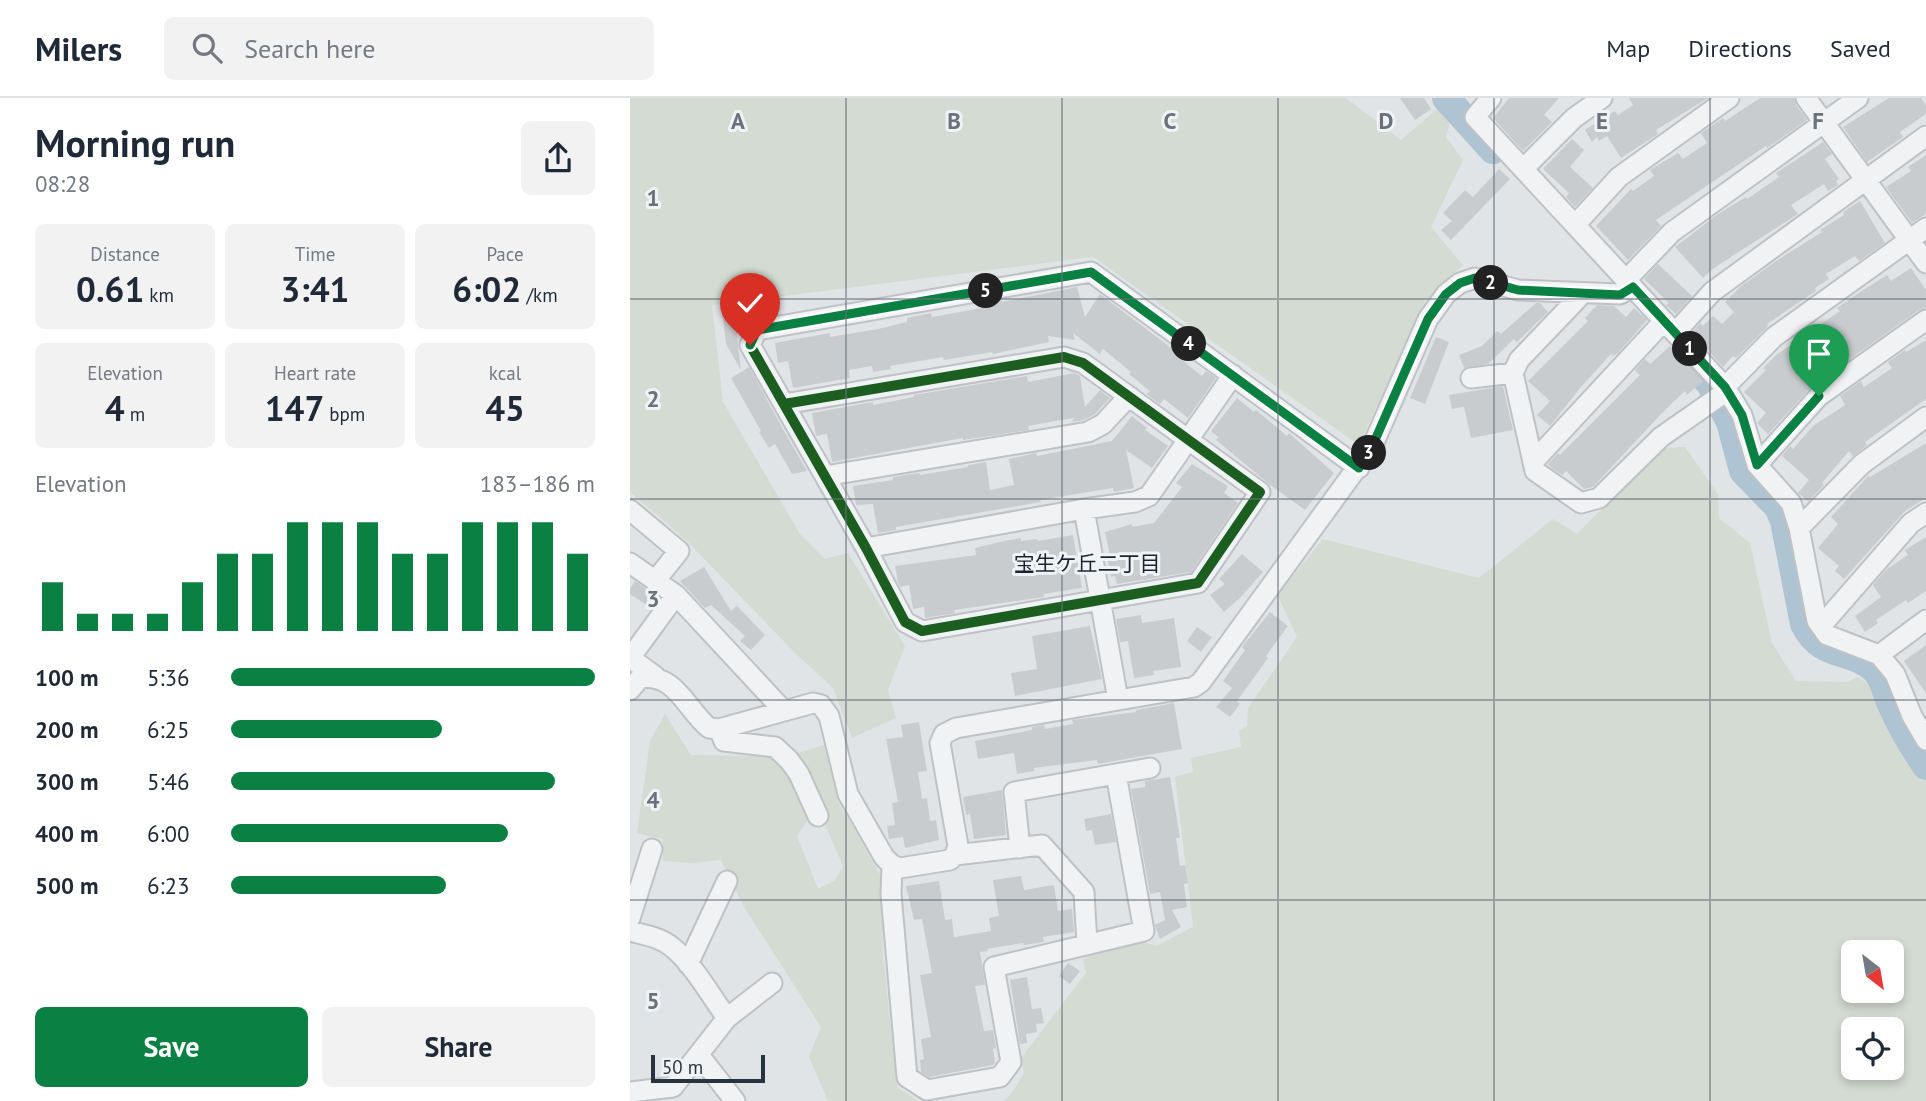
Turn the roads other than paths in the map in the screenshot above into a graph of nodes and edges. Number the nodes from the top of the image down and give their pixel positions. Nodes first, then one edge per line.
1 (1490, 98) edge
2 (1602, 98) edge
3 (1729, 98) edge
4 (1806, 98) edge
5 (1858, 98) edge
6 (1824, 123) junction
7 (1926, 136) edge
8 (1523, 169) junction
9 (1866, 180) junction
10 (1575, 225) junction
11 (1926, 228) edge
12 (1909, 240) junction
13 (1926, 263) edge
14 (1629, 284) junction
15 (1583, 293) junction
16 (1926, 320) edge
17 (1669, 327) junction
18 (1513, 373) junction
19 (1233, 375) junction
20 (1471, 378) dead end
21 (1721, 393) junction
22 (1129, 396) junction
23 (784, 404) junction
24 (1926, 417) edge
25 (1189, 439) junction
26 (1534, 462) junction
27 (1757, 465) junction
28 (1359, 468) junction
29 (825, 476) junction
30 (1084, 509) junction
31 (630, 510) edge
32 (1926, 513) edge
33 (1799, 528) junction
34 (866, 548) junction
35 (630, 563) edge
36 (655, 581) junction
37 (676, 596) junction
38 (1100, 600) junction
39 (1926, 620) edge
40 (1821, 626) junction
41 (1880, 654) junction
42 (655, 676) junction
43 (630, 690) edge
44 (1118, 700) junction
45 (784, 711) junction
46 (1923, 727) edge
47 (719, 729) junction
48 (1150, 768) dead end
49 (1116, 774) junction
50 (818, 816) dead end
51 (1020, 848) junction
52 (652, 849) dead end
53 (955, 855) junction
54 (892, 866) junction
55 (727, 881) dead end
56 (630, 918) edge
57 (630, 931) edge
58 (1087, 945) junction
59 (688, 964) junction
60 (772, 983) dead end
61 (726, 1018) junction
62 (699, 1055) junction
63 (630, 1092) edge
64 (735, 1101) edge

1 - 8 street
2 - 8 street
3 - 10 street
4 - 6 street
5 - 6 street
6 - 9 street
6 - 14 street
7 - 9 street
8 - 10 street
9 - 12 street
9 - 17 street
10 - 14 street
11 - 12 street
12 - 13 street
12 - 21 street
14 - 15 street
14 - 17 street
15 - 18 street
15 - 28 street
16 - 27 street
17 - 21 street
17 - 26 street
18 - 20 street
18 - 26 street
19 - 23 street
19 - 25 street
19 - 28 street
21 - 26 street
21 - 27 street
22 - 23 street
22 - 25 street
22 - 29 street
23 - 29 street
24 - 33 street
25 - 30 street
25 - 38 street
27 - 33 street
28 - 44 street
29 - 34 street
30 - 34 street
30 - 38 street
31 - 36 street
32 - 40 street
33 - 40 street
34 - 38 street
35 - 36 street
36 - 37 street
37 - 42 street
37 - 45 street
38 - 44 street
39 - 41 street
40 - 41 street
41 - 46 street
42 - 43 street
42 - 47 street
44 - 53 street
45 - 47 street
45 - 54 street
47 - 50 street
48 - 49 street
49 - 51 street
49 - 58 street
51 - 53 street
51 - 58 street
52 - 56 street
53 - 54 street
54 - 58 street
55 - 59 street
57 - 59 street
59 - 61 street
60 - 61 street
61 - 62 street
62 - 63 street
62 - 64 street

